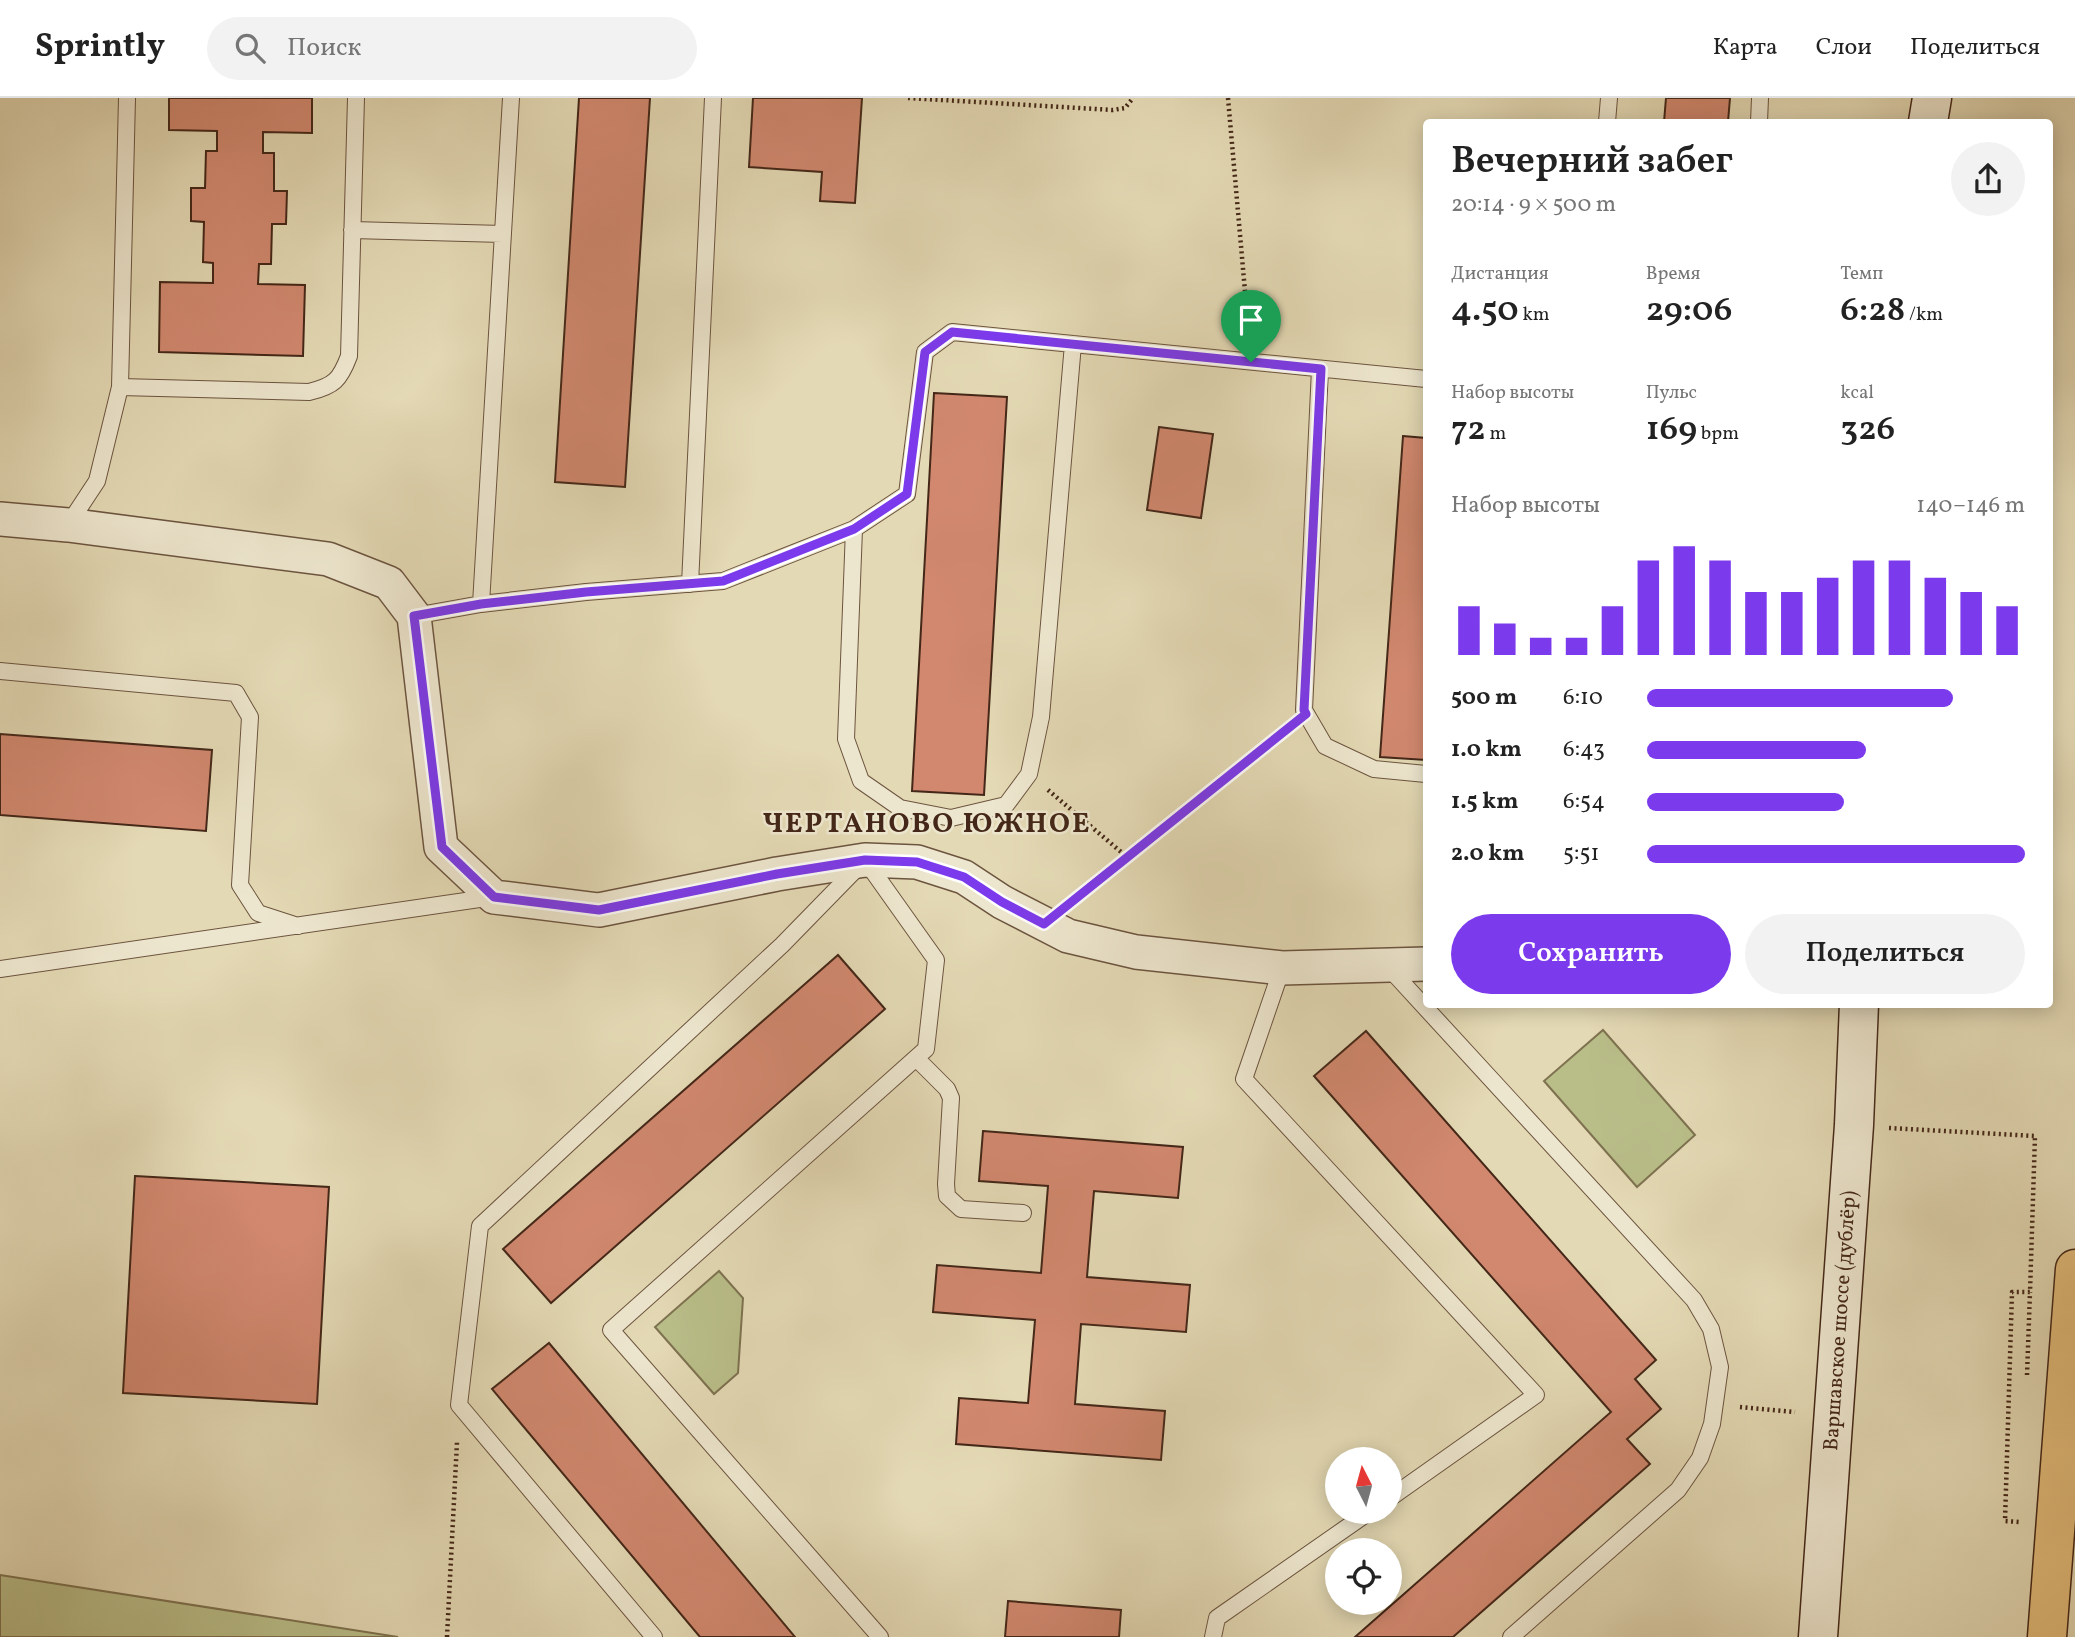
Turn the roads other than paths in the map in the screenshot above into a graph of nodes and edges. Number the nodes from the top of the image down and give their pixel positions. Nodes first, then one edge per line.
1 (127, 98) edge
2 (355, 98) edge
3 (511, 98) edge
4 (713, 98) edge
5 (1609, 98) edge
6 (1760, 98) edge
7 (1932, 98) edge
8 (1607, 119) edge
9 (1759, 119) edge
10 (1928, 119) edge
11 (352, 230) junction
12 (503, 234) junction
13 (1073, 344) junction
14 (1321, 369) junction
15 (1423, 379) edge
16 (120, 387) junction
17 (0, 519) edge
18 (68, 525) junction
19 (854, 529) junction
20 (690, 584) junction
21 (481, 604) junction
22 (414, 616) junction
23 (0, 671) edge
24 (1423, 774) edge
25 (865, 860) junction
26 (494, 897) junction
27 (298, 926) junction
28 (1384, 964) junction
29 (1423, 964) edge
30 (1282, 968) junction
31 (0, 969) edge
32 (1423, 1006) edge
33 (1425, 1008) edge
34 (1859, 1008) edge
35 (917, 1059) junction
36 (1023, 1213) dead end
37 (2075, 1269) edge
38 (1402, 1490) edge
39 (1352, 1524) edge
40 (654, 1637) edge
41 (880, 1637) edge
42 (1213, 1637) edge
43 (1511, 1637) edge
44 (1818, 1637) edge
45 (2047, 1637) edge

1 - 16 lane
2 - 11 lane
3 - 12 lane
4 - 20 lane
5 - 8 lane
6 - 9 lane
7 - 10 main road
11 - 12 lane
11 - 16 lane
12 - 21 lane
13 - 14 lane
13 - 19 lane
13 - 19 lane
14 - 15 lane
14 - 24 lane
16 - 18 lane
17 - 18 street
18 - 22 street
19 - 20 lane
20 - 21 lane
21 - 22 lane
22 - 26 street
23 - 27 lane
25 - 26 street
25 - 30 street
25 - 35 lane
25 - 40 lane
26 - 27 lane
27 - 31 lane
28 - 29 street
28 - 30 street
28 - 32 lane
30 - 38 lane
33 - 43 lane
34 - 44 main road, Варшавское шоссе (дублёр)
35 - 36 lane
35 - 41 lane
37 - 45 main road
39 - 42 lane

